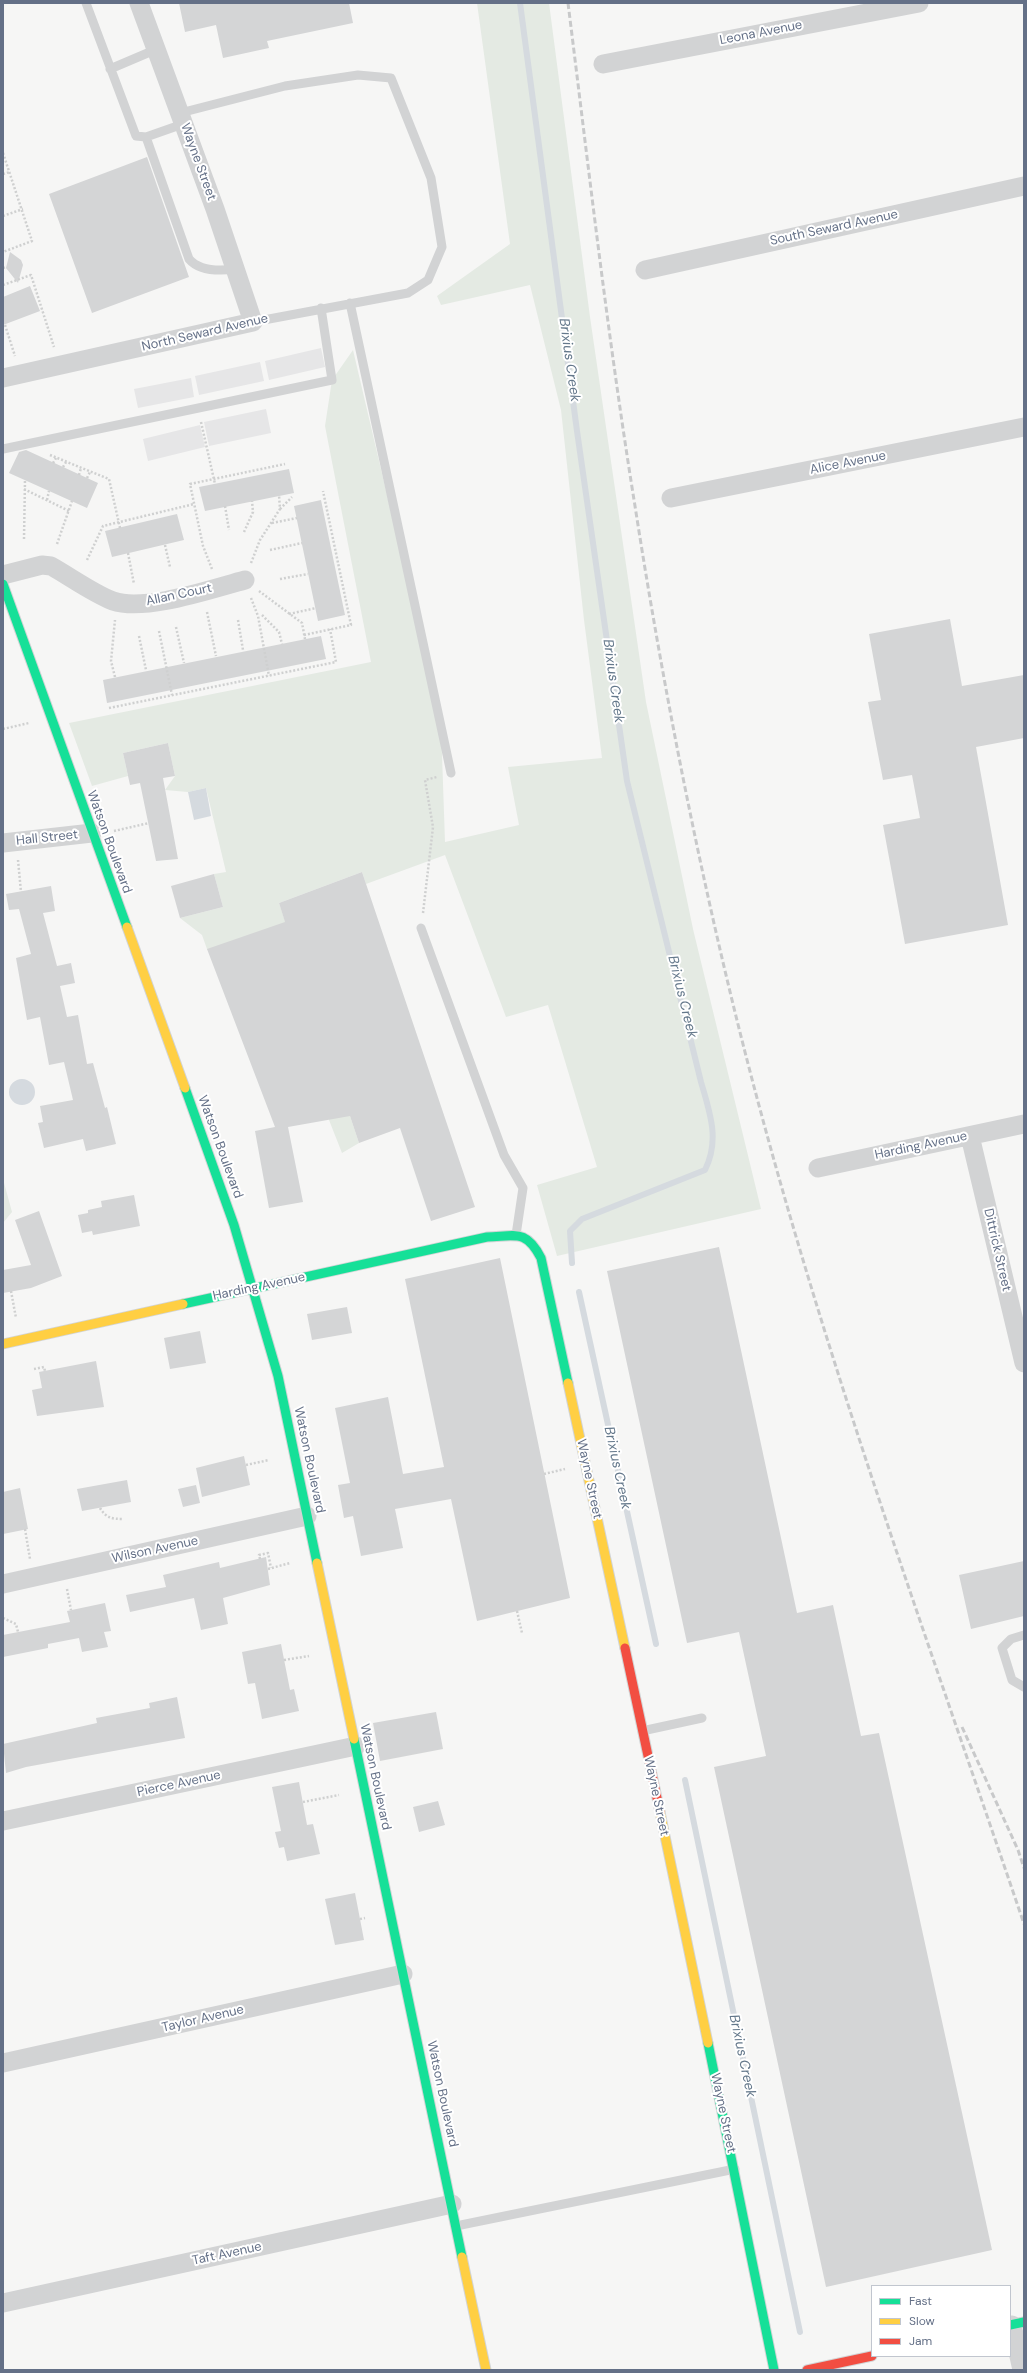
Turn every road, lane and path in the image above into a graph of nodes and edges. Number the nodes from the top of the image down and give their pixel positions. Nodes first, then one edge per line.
1 (86, 3) edge
2 (139, 3) edge
3 (919, 3) edge
4 (156, 50) junction
5 (604, 64) dead end
6 (110, 69) junction
7 (182, 119) junction
8 (146, 137) junction
9 (3, 152) edge
10 (10, 172) junction
11 (3, 174) edge
12 (1024, 186) edge
13 (23, 209) junction
14 (3, 216) edge
15 (3, 252) edge
16 (236, 268) junction
17 (645, 270) dead end
18 (3, 285) edge
19 (350, 304) junction
20 (321, 308) junction
21 (253, 322) junction
22 (5, 324) dead end
23 (52, 342) dead end
24 (12, 376) edge
25 (198, 408) junction
26 (1024, 427) edge
27 (24, 444) junction
28 (3, 449) edge
29 (56, 458) junction
30 (66, 462) junction
31 (53, 463) dead end
32 (285, 464) dead end
33 (279, 465) junction
34 (63, 467) dead end
35 (81, 468) junction
36 (266, 468) junction
37 (280, 470) dead end
38 (251, 471) junction
39 (90, 472) junction
40 (267, 473) dead end
41 (238, 474) junction
42 (79, 475) dead end
43 (252, 476) dead end
44 (225, 477) junction
45 (87, 478) dead end
46 (214, 479) junction
47 (240, 479) dead end
48 (25, 480) dead end
49 (226, 482) dead end
50 (215, 484) dead end
51 (24, 489) junction
52 (50, 491) dead end
53 (323, 491) dead end
54 (278, 495) dead end
55 (292, 497) dead end
56 (671, 498) dead end
57 (47, 500) junction
58 (252, 501) dead end
59 (72, 502) dead end
60 (194, 504) junction
61 (225, 506) dead end
62 (280, 509) junction
63 (69, 511) junction
64 (161, 512) junction
65 (156, 513) junction
66 (328, 516) junction
67 (325, 517) dead end
68 (163, 518) dead end
69 (297, 518) dead end
70 (157, 519) dead end
71 (123, 521) junction
72 (119, 522) junction
73 (271, 523) junction
74 (124, 527) dead end
75 (120, 528) dead end
76 (331, 529) junction
77 (229, 530) dead end
78 (327, 530) dead end
79 (244, 532) dead end
80 (24, 539) dead end
81 (260, 540) dead end
82 (302, 543) dead end
83 (57, 544) dead end
84 (164, 545) dead end
85 (270, 550) dead end
86 (128, 553) dead end
87 (337, 557) junction
88 (333, 558) dead end
89 (87, 560) dead end
90 (170, 567) dead end
91 (340, 572) junction
92 (336, 573) dead end
93 (308, 574) dead end
94 (3, 575) edge
95 (132, 575) dead end
96 (280, 579) dead end
97 (245, 580) dead end
98 (3, 584) edge
99 (219, 587) junction
100 (344, 591) junction
101 (340, 592) dead end
102 (271, 601) dead end
103 (348, 607) junction
104 (316, 608) dead end
105 (343, 608) dead end
106 (288, 614) junction
107 (262, 615) dead end
108 (258, 616) dead end
109 (238, 620) dead end
110 (209, 621) dead end
111 (176, 627) dead end
112 (330, 629) junction
113 (159, 631) dead end
114 (304, 634) junction
115 (139, 636) dead end
116 (112, 638) dead end
117 (306, 639) dead end
118 (282, 644) dead end
119 (243, 650) dead end
120 (216, 656) dead end
121 (317, 661) dead end
122 (184, 663) dead end
123 (306, 664) dead end
124 (295, 666) dead end
125 (318, 666) junction
126 (307, 668) junction
127 (281, 669) dead end
128 (146, 670) dead end
129 (296, 670) junction
130 (258, 673) dead end
131 (282, 673) junction
132 (269, 676) junction
133 (115, 677) dead end
134 (241, 677) dead end
135 (259, 678) junction
136 (230, 679) dead end
137 (242, 681) junction
138 (214, 682) dead end
139 (230, 684) junction
140 (200, 686) dead end
141 (215, 687) junction
142 (186, 688) dead end
143 (201, 690) junction
144 (160, 692) dead end
145 (187, 692) junction
146 (146, 695) dead end
147 (172, 695) junction
148 (161, 697) junction
149 (129, 698) dead end
150 (147, 700) junction
151 (114, 702) dead end
152 (130, 704) junction
153 (114, 706) junction
154 (109, 708) dead end
155 (29, 723) dead end
156 (3, 729) edge
157 (451, 773) joint
158 (149, 823) dead end
159 (100, 833) junction
160 (3, 843) edge
161 (18, 860) dead end
162 (20, 892) dead end
163 (421, 928) joint
164 (1024, 1124) edge
165 (970, 1136) junction
166 (818, 1168) dead end
167 (516, 1235) junction
168 (254, 1288) junction
169 (11, 1291) dead end
170 (16, 1318) dead end
171 (3, 1344) edge
172 (1024, 1364) edge
173 (34, 1369) dead end
174 (45, 1371) dead end
175 (269, 1460) dead end
176 (246, 1465) dead end
177 (100, 1508) dead end
178 (307, 1516) junction
179 (123, 1519) dead end
180 (25, 1529) dead end
181 (260, 1559) dead end
182 (290, 1563) dead end
183 (33, 1577) junction
184 (3, 1584) edge
185 (517, 1611) dead end
186 (3, 1618) edge
187 (18, 1632) dead end
188 (522, 1633) dead end
189 (1024, 1635) edge
190 (309, 1656) dead end
191 (284, 1660) dead end
192 (1024, 1687) edge
193 (702, 1718) dead end
194 (642, 1731) junction
195 (356, 1746) junction
196 (339, 1795) dead end
197 (303, 1802) dead end
198 (3, 1821) edge
199 (365, 1918) dead end
200 (360, 1919) dead end
201 (403, 1974) junction
202 (3, 2063) edge
203 (735, 2169) junction
204 (452, 2204) junction
205 (456, 2226) junction
206 (3, 2303) edge
207 (1015, 2324) edge
208 (871, 2356) edge
209 (486, 2370) edge
210 (774, 2370) edge
211 (807, 2370) edge
212 (1022, 2370) edge

1 - 6 lane
2 - 4 street, Wayne Street
3 - 5 street, Leona Avenue
4 - 6 lane
4 - 7 street, Wayne Street
6 - 8 lane
7 - 8 lane
7 - 16 street, Wayne Street
7 - 19 lane, North Seward Avenue
8 - 16 lane
9 - 10 path
10 - 11 path
10 - 13 path
12 - 17 street, South Seward Avenue
13 - 14 path
13 - 15 path
16 - 21 street, Wayne Street
18 - 23 path
19 - 20 lane, North Seward Avenue
19 - 157 lane
20 - 21 lane, North Seward Avenue
20 - 25 lane
21 - 24 street, North Seward Avenue
22 - 24 path
25 - 27 lane
25 - 46 path
26 - 56 street, Alice Avenue
27 - 28 lane
27 - 29 path
29 - 30 path
29 - 31 path
30 - 34 path
30 - 35 path
32 - 33 path
33 - 36 path
33 - 37 path
35 - 39 path
35 - 42 path
36 - 38 path
36 - 40 path
38 - 41 path
38 - 43 path
39 - 45 path
39 - 72 path
41 - 44 path
41 - 47 path
44 - 46 path
44 - 49 path
46 - 50 path
46 - 60 path
48 - 51 path
51 - 57 path
51 - 80 path
52 - 57 path
53 - 66 path
54 - 62 path
55 - 62 path
57 - 63 path
58 - 79 path
59 - 63 path
60 - 64 path
60 - 99 path
61 - 77 path
62 - 73 path
63 - 83 path
64 - 65 path
64 - 68 path
65 - 70 path
65 - 71 path
66 - 67 path
66 - 76 path
69 - 73 path
71 - 72 path
71 - 74 path
72 - 75 path
72 - 89 path
73 - 81 path
76 - 78 path
76 - 87 path
82 - 85 path
84 - 90 path
86 - 95 path
87 - 88 path
87 - 91 path
91 - 92 path
91 - 100 path
93 - 96 path
94 - 99 street, Allan Court
97 - 99 street, Allan Court
98 - 159 street, Watson Boulevard
100 - 101 path
100 - 103 path
102 - 106 path
103 - 105 path
103 - 112 path
104 - 106 path
106 - 114 path
107 - 118 path
108 - 132 path
109 - 119 path
110 - 120 path
111 - 122 path
112 - 114 path
112 - 125 path
113 - 147 path
114 - 117 path
115 - 128 path
116 - 133 path
121 - 125 path
123 - 126 path
124 - 129 path
125 - 126 path
126 - 129 path
127 - 131 path
129 - 131 path
130 - 135 path
131 - 132 path
132 - 135 path
134 - 137 path
135 - 137 path
136 - 139 path
137 - 139 path
138 - 141 path
139 - 141 path
140 - 143 path
141 - 143 path
142 - 145 path
143 - 145 path
144 - 148 path
145 - 147 path
146 - 150 path
147 - 148 path
148 - 150 path
149 - 152 path
150 - 152 path
151 - 153 path
152 - 153 path
153 - 154 path
155 - 156 path
157 - 163 path
158 - 159 path
159 - 160 street, Hall Street
159 - 168 street, Watson Boulevard
161 - 162 path
163 - 167 lane
164 - 165 street, Harding Avenue
165 - 166 street, Harding Avenue
165 - 172 street, Dittrick Street
167 - 168 street, Harding Avenue
167 - 194 street, Wayne Street
168 - 171 street, Harding Avenue
168 - 178 street, Watson Boulevard
169 - 170 path
173 - 174 path
175 - 176 path
177 - 179 path
178 - 183 street, Wilson Avenue
178 - 195 street, Watson Boulevard
180 - 183 path
181 - 182 path
183 - 184 street, Wilson Avenue
185 - 188 path
186 - 187 path
189 - 192 lane
190 - 191 path
193 - 194 lane
194 - 203 street, Wayne Street
195 - 198 street, Pierce Avenue
195 - 201 street, Watson Boulevard
196 - 197 path
199 - 200 path
201 - 202 street, Taylor Avenue
201 - 204 street, Watson Boulevard
203 - 205 lane
203 - 210 street, Wayne Street
204 - 205 street, Watson Boulevard
204 - 206 street, Taft Avenue
205 - 209 street, Watson Boulevard
207 - 212 street
208 - 211 street

